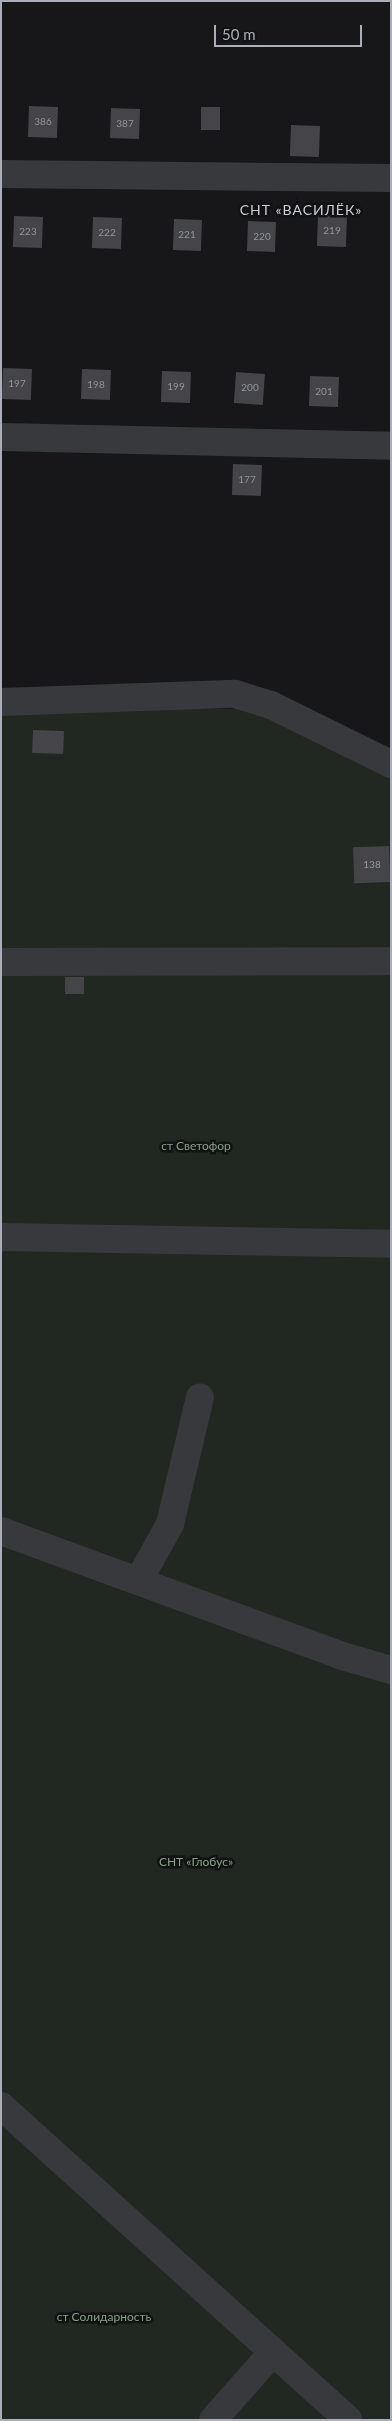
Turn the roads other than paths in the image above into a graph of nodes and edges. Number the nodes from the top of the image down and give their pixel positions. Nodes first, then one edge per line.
1 (1, 174) edge
2 (391, 178) edge
3 (1, 436) edge
4 (391, 446) edge
5 (1, 702) edge
6 (391, 764) edge
7 (391, 961) edge
8 (1, 962) edge
9 (1, 1237) edge
10 (391, 1244) edge
11 (200, 1397) dead end
12 (1, 1531) edge
13 (139, 1580) junction
14 (391, 1670) edge
15 (1, 2106) edge
16 (273, 2352) junction
17 (213, 2420) edge
18 (348, 2420) edge

1 - 2 street
3 - 4 street
5 - 6 street
7 - 8 street
9 - 10 street
11 - 13 street
12 - 13 street
13 - 14 street
15 - 16 street
16 - 17 street
16 - 18 street

